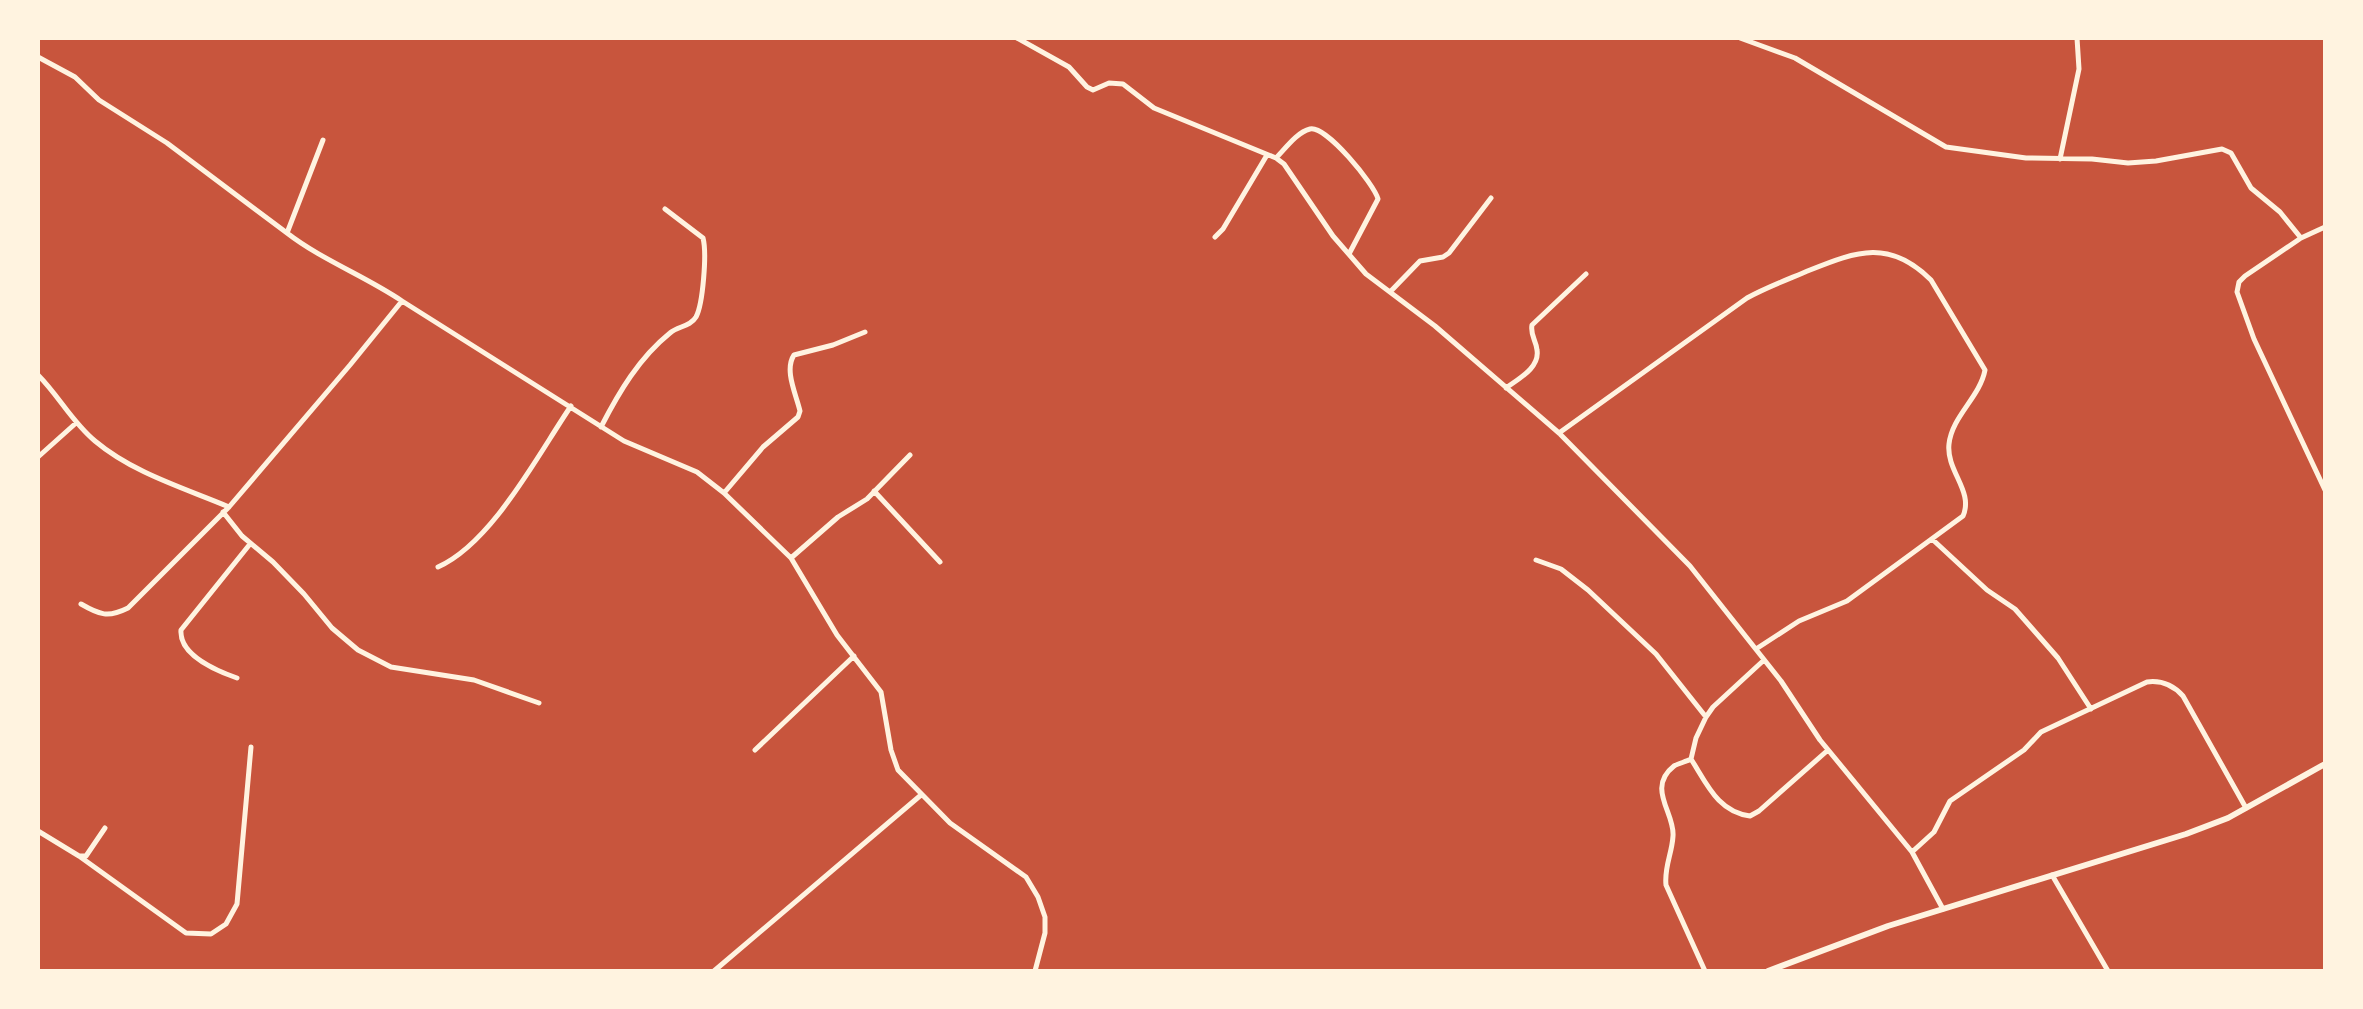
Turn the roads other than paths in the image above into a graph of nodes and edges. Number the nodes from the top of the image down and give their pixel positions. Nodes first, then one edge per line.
1 (1017, 38) edge
2 (1740, 38) edge
3 (2077, 38) edge
4 (38, 57) edge
5 (323, 140) dead end
6 (1267, 155) junction
7 (1276, 158) junction
8 (2060, 159) junction
9 (1491, 198) dead end
10 (665, 209) dead end
11 (2325, 227) edge
12 (287, 233) junction
13 (1215, 237) dead end
14 (2301, 238) junction
15 (1349, 254) junction
16 (1586, 274) dead end
17 (1390, 292) junction
18 (402, 301) junction
19 (865, 332) dead end
20 (38, 375) edge
21 (1506, 388) junction
22 (571, 406) junction
23 (76, 423) junction
24 (601, 427) junction
25 (1559, 433) junction
26 (910, 455) dead end
27 (38, 457) edge
28 (2325, 490) edge
29 (874, 491) junction
30 (724, 493) junction
31 (229, 507) junction
32 (223, 512) junction
33 (1932, 539) junction
34 (250, 544) junction
35 (791, 558) junction
36 (1536, 560) dead end
37 (940, 562) dead end
38 (438, 567) dead end
39 (81, 604) dead end
40 (1756, 649) junction
41 (854, 656) junction
42 (1764, 660) junction
43 (237, 678) dead end
44 (539, 703) dead end
45 (2091, 709) junction
46 (1706, 717) junction
47 (251, 747) dead end
48 (755, 750) dead end
49 (1828, 750) junction
50 (1691, 759) junction
51 (2325, 764) edge
52 (921, 795) junction
53 (2246, 808) junction
54 (105, 828) dead end
55 (38, 831) edge
56 (1912, 852) junction
57 (79, 856) junction
58 (2052, 875) junction
59 (1943, 909) junction
60 (714, 971) edge
61 (1035, 971) edge
62 (1705, 971) edge
63 (1768, 971) edge
64 (2108, 971) edge

1 - 6 street
2 - 8 street
3 - 8 street
4 - 12 street
5 - 12 street
6 - 7 street
6 - 13 street
7 - 15 street
7 - 15 street
8 - 14 street
9 - 17 street
10 - 24 street
11 - 14 street
12 - 18 street
14 - 28 street
15 - 17 street
16 - 21 street
17 - 21 street
18 - 22 street
18 - 31 street
19 - 30 street
20 - 23 street
21 - 25 street
22 - 24 street
22 - 38 street
23 - 27 street
23 - 31 street
24 - 30 street
25 - 33 street
25 - 40 street
26 - 29 street
29 - 35 street
29 - 37 street
30 - 35 street
31 - 32 street
32 - 34 street
32 - 39 street
33 - 40 street
33 - 45 street
34 - 43 street
34 - 44 street
35 - 41 street
36 - 46 street
40 - 42 street
41 - 48 street
41 - 52 street
42 - 46 street
42 - 49 street
45 - 53 street
45 - 56 street
46 - 50 street
47 - 57 street
49 - 50 street
49 - 56 street
50 - 62 street
51 - 53 street
52 - 60 street
52 - 61 street
53 - 58 street
54 - 57 street
55 - 57 street
56 - 59 street
58 - 59 street
58 - 64 street
59 - 63 street

